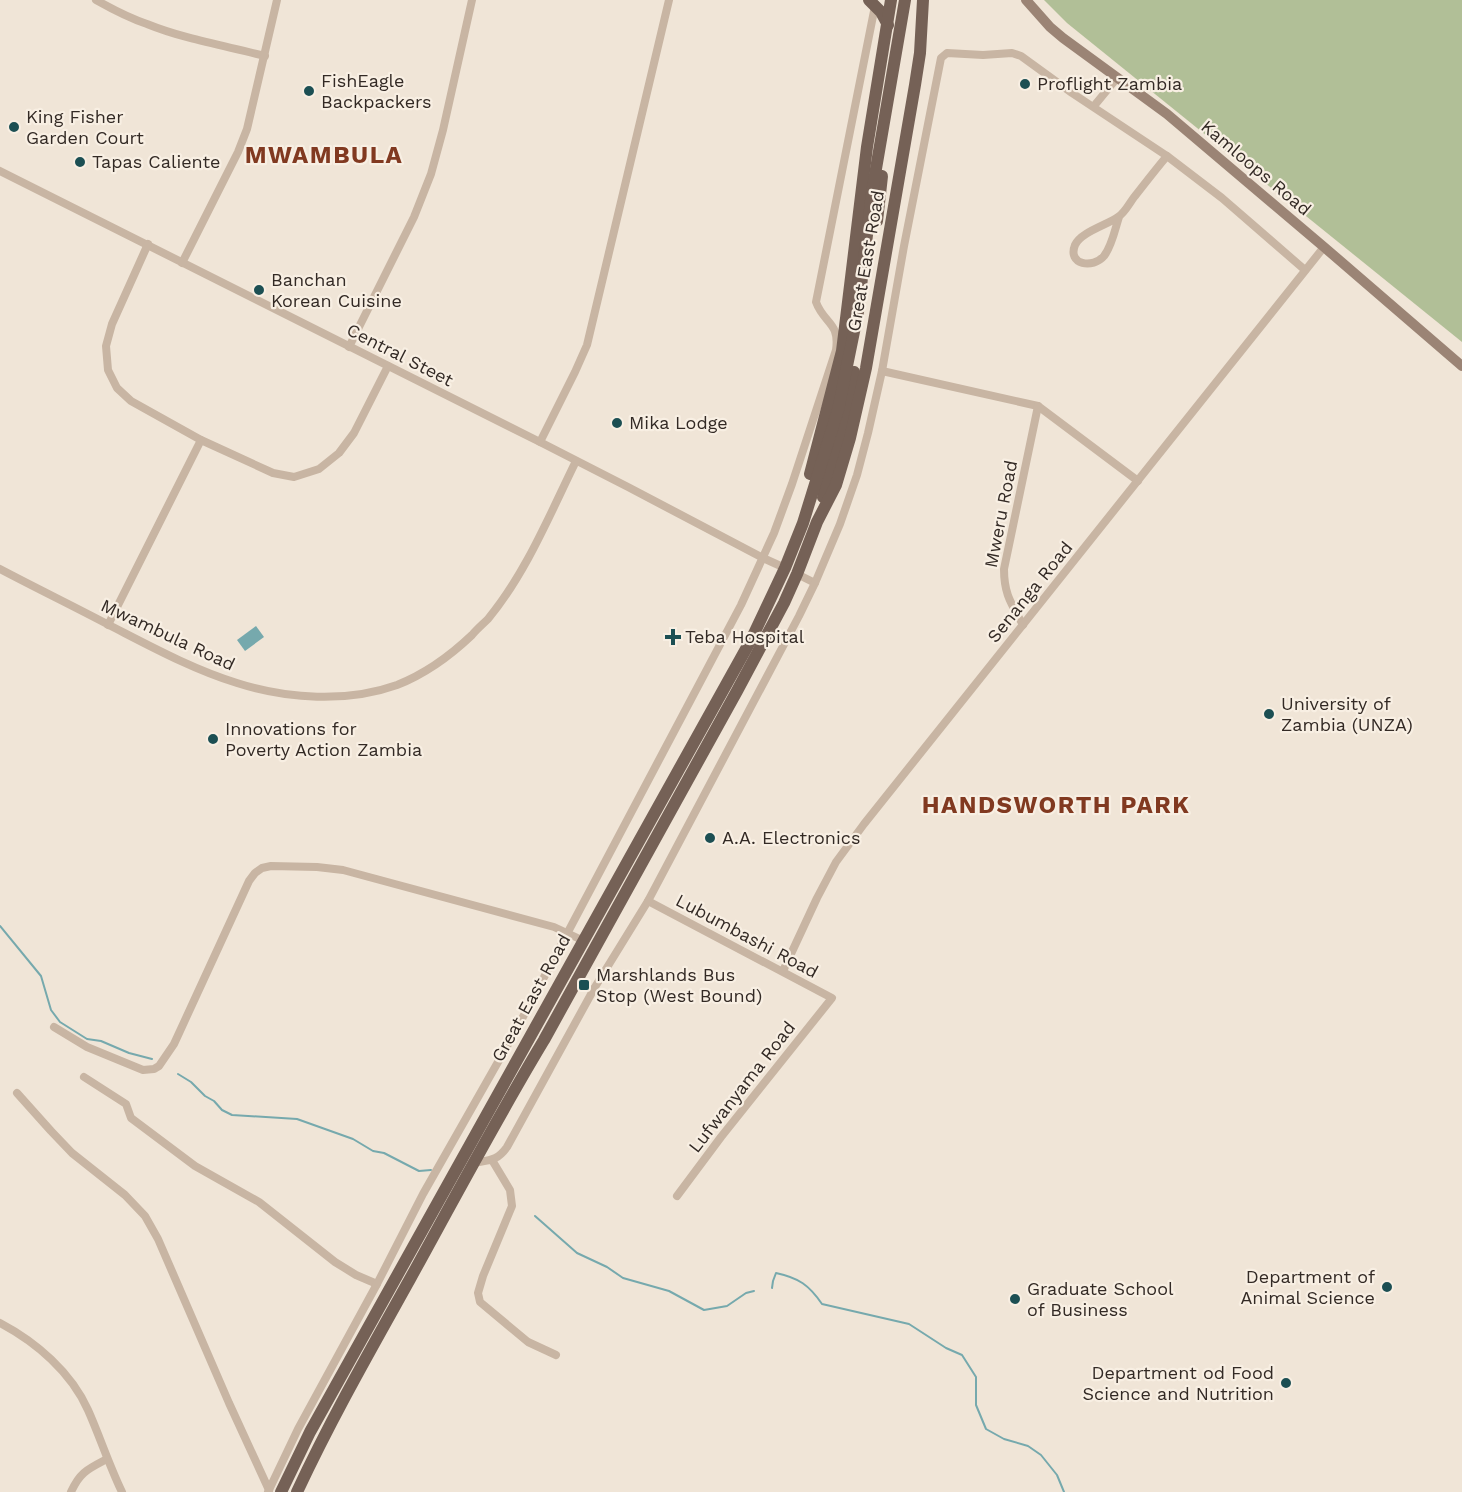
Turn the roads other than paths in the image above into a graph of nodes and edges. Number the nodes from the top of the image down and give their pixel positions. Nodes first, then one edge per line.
1 (96, 0) edge
2 (277, 0) edge
3 (472, 0) edge
4 (669, 0) edge
5 (891, 0) edge
6 (905, 0) edge
7 (912, 0) edge
8 (925, 0) edge
9 (1026, 0) edge
10 (872, 3) edge
11 (888, 25) junction
12 (265, 56) junction
13 (1117, 78) junction
14 (1094, 106) junction
15 (1167, 156) junction
16 (0, 171) edge
17 (1119, 217) junction
18 (148, 244) junction
19 (1324, 247) junction
20 (182, 263) junction
21 (1305, 270) junction
22 (350, 347) junction
23 (388, 366) junction
24 (1462, 366) edge
25 (882, 371) junction
26 (1038, 406) junction
27 (201, 440) junction
28 (540, 442) junction
29 (576, 460) junction
30 (1138, 481) junction
31 (804, 519) junction
32 (817, 522) junction
33 (763, 558) junction
34 (785, 568) junction
35 (0, 569) edge
36 (797, 574) junction
37 (815, 583) junction
38 (108, 625) junction
39 (1023, 625) junction
40 (648, 901) junction
41 (568, 933) junction
42 (584, 940) junction
43 (783, 971) junction
44 (832, 998) joint
45 (54, 1027) dead end
46 (84, 1077) dead end
47 (16, 1093) dead end
48 (492, 1160) junction
49 (474, 1163) junction
50 (677, 1196) dead end
51 (377, 1284) junction
52 (0, 1323) edge
53 (556, 1355) dead end
54 (107, 1459) junction
55 (71, 1492) edge
56 (122, 1492) edge
57 (273, 1492) edge
58 (297, 1492) edge

1 - 12 street
2 - 12 street
3 - 22 street
4 - 28 street
5 - 11 main road, Great East Road
6 - 31 main road, Great East Road
7 - 32 main road, Great East Road
8 - 32 main road, Great East Road
9 - 13 main road, Kamloops Road
10 - 11 main road
10 - 33 street
11 - 31 main road, Great East Road
12 - 20 street
13 - 14 street
13 - 19 main road, Kamloops Road
14 - 15 street
14 - 25 street
15 - 17 street
15 - 21 street
16 - 18 street, Central Steet
17 - 17 street
18 - 20 street, Central Steet
18 - 27 street
19 - 21 street, Senanga Road
19 - 24 main road, Kamloops Road
20 - 22 street, Central Steet
21 - 30 street, Senanga Road
22 - 23 street, Central Steet
23 - 27 street
23 - 28 street, Central Steet
25 - 26 street
25 - 37 street
26 - 30 street
26 - 39 street, Mweru Road
27 - 38 street
28 - 29 street, Central Steet
29 - 33 street, Central Steet
29 - 38 street, Mwambula Road
30 - 39 street, Senanga Road
31 - 34 main road, Great East Road
32 - 36 main road, Great East Road
33 - 34 street, Central Steet
33 - 41 street
34 - 42 main road, Great East Road
35 - 38 street, Mwambula Road
36 - 37 street
36 - 49 main road, Great East Road
37 - 40 street
39 - 43 street, Senanga Road
40 - 43 street, Lubumbashi Road
40 - 48 street
41 - 42 street
41 - 45 street
41 - 51 street
42 - 57 main road, Great East Road
43 - 44 street, Lubumbashi Road
44 - 50 street, Lufwanyama Road
46 - 51 street
47 - 57 street
48 - 49 street
48 - 53 street
49 - 58 main road, Great East Road
51 - 57 street
52 - 54 street
54 - 55 street
54 - 56 street

